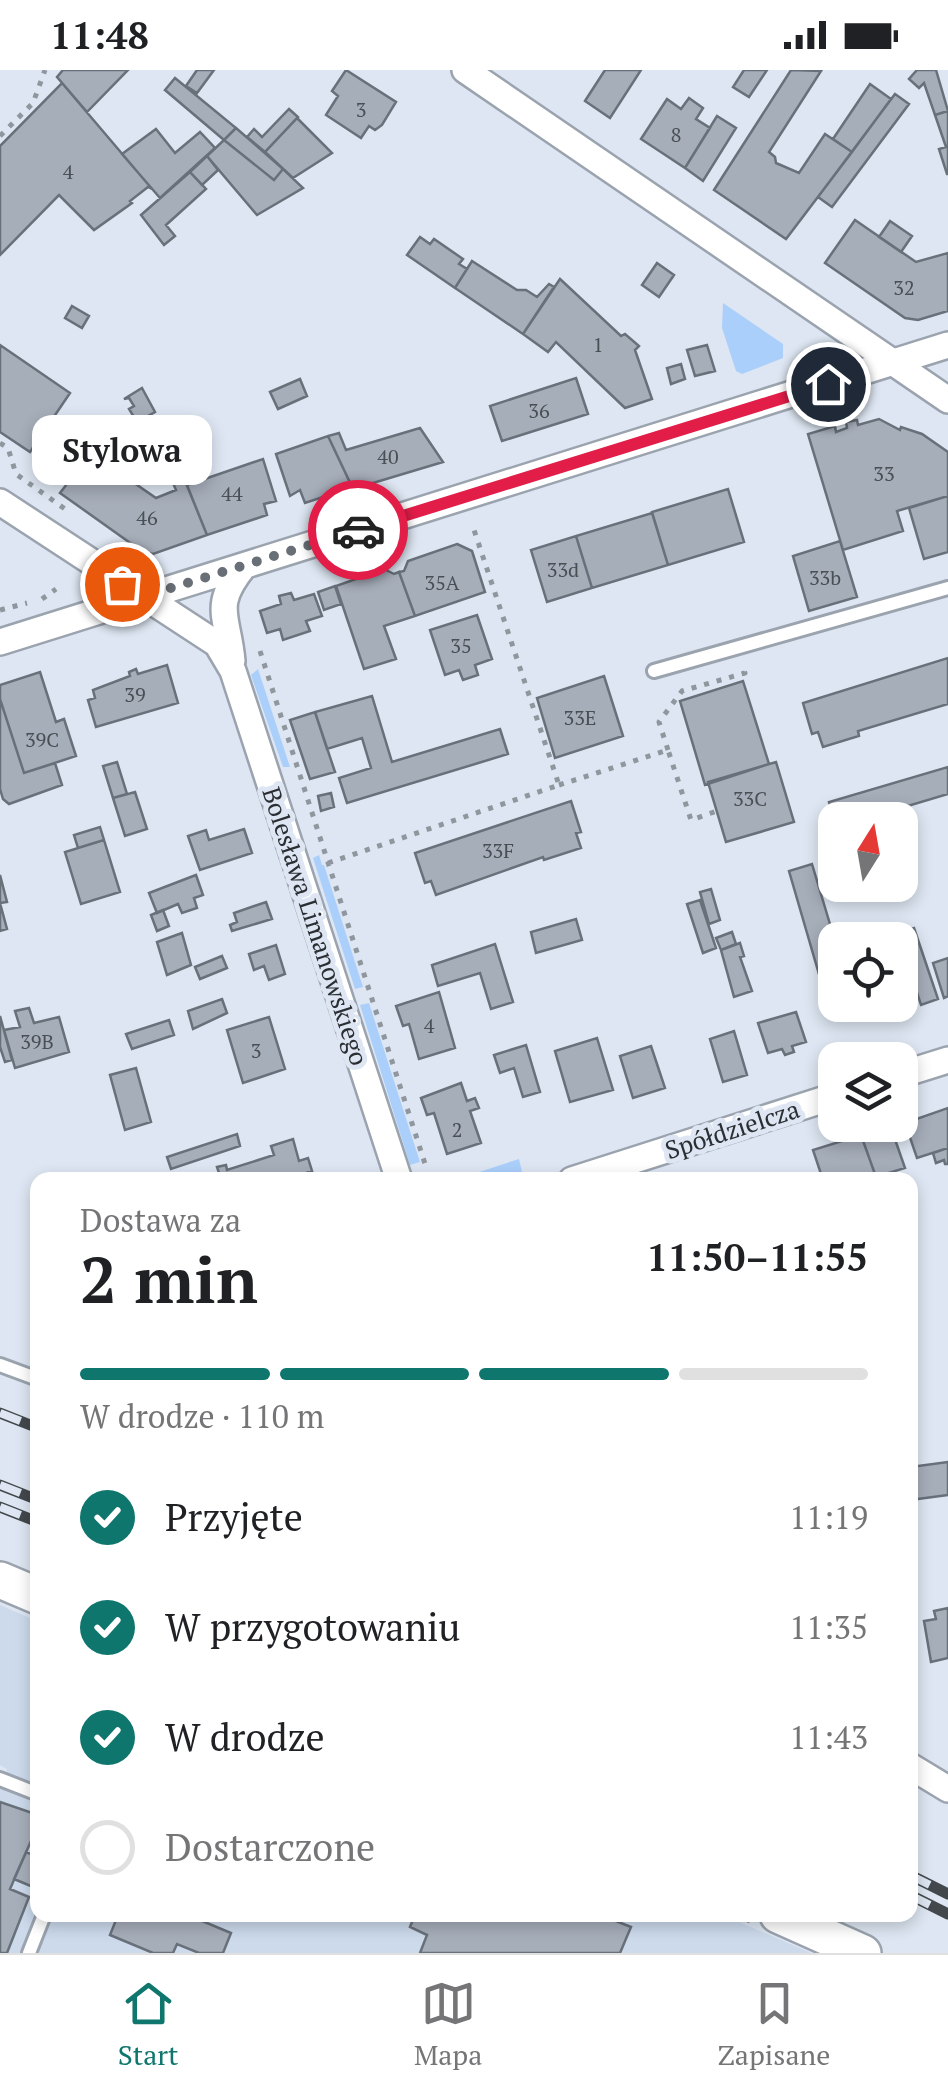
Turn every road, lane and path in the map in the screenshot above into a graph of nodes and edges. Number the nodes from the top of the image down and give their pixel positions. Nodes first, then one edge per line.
1 (45, 70) edge
2 (465, 70) edge
3 (0, 136) edge
4 (948, 345) edge
5 (894, 364) junction
6 (948, 400) edge
7 (0, 443) edge
8 (0, 502) edge
9 (77, 518) dead end
10 (473, 527) dead end
11 (244, 566) junction
12 (948, 588) edge
13 (56, 589) dead end
14 (142, 597) junction
15 (0, 610) edge
16 (0, 642) edge
17 (258, 643) dead end
18 (738, 646) junction
19 (234, 671) junction
20 (654, 672) dead end
21 (668, 750) junction
22 (559, 784) junction
23 (717, 812) dead end
24 (328, 863) junction
25 (948, 1060) edge
26 (918, 1069) edge
27 (818, 1101) edge
28 (428, 1170) dead end
29 (396, 1172) edge
30 (597, 1172) edge
31 (0, 1365) edge
32 (30, 1376) edge
33 (0, 1580) edge
34 (30, 1593) edge
35 (918, 1769) edge
36 (944, 1778) edge
37 (0, 1779) edge
38 (30, 1791) edge
39 (41, 1922) edge
40 (794, 1922) edge
41 (29, 1953) edge
42 (864, 1953) edge

1 - 3 path
2 - 5 street
4 - 5 street
5 - 6 street
5 - 11 street
7 - 9 path
8 - 14 street, Bolesława Limanowskiego
10 - 22 path
11 - 14 street
11 - 19 street, Bolesława Limanowskiego
12 - 18 lane
13 - 15 path
14 - 16 street
14 - 19 street, Bolesława Limanowskiego
17 - 24 path
18 - 20 lane
18 - 21 path
19 - 29 street, Bolesława Limanowskiego
21 - 22 path
21 - 23 path
22 - 24 path
24 - 28 path
25 - 26 street
27 - 30 street, Spółdzielcza
31 - 32 lane
33 - 34 street
35 - 36 street
37 - 38 lane
39 - 41 lane
40 - 42 street

